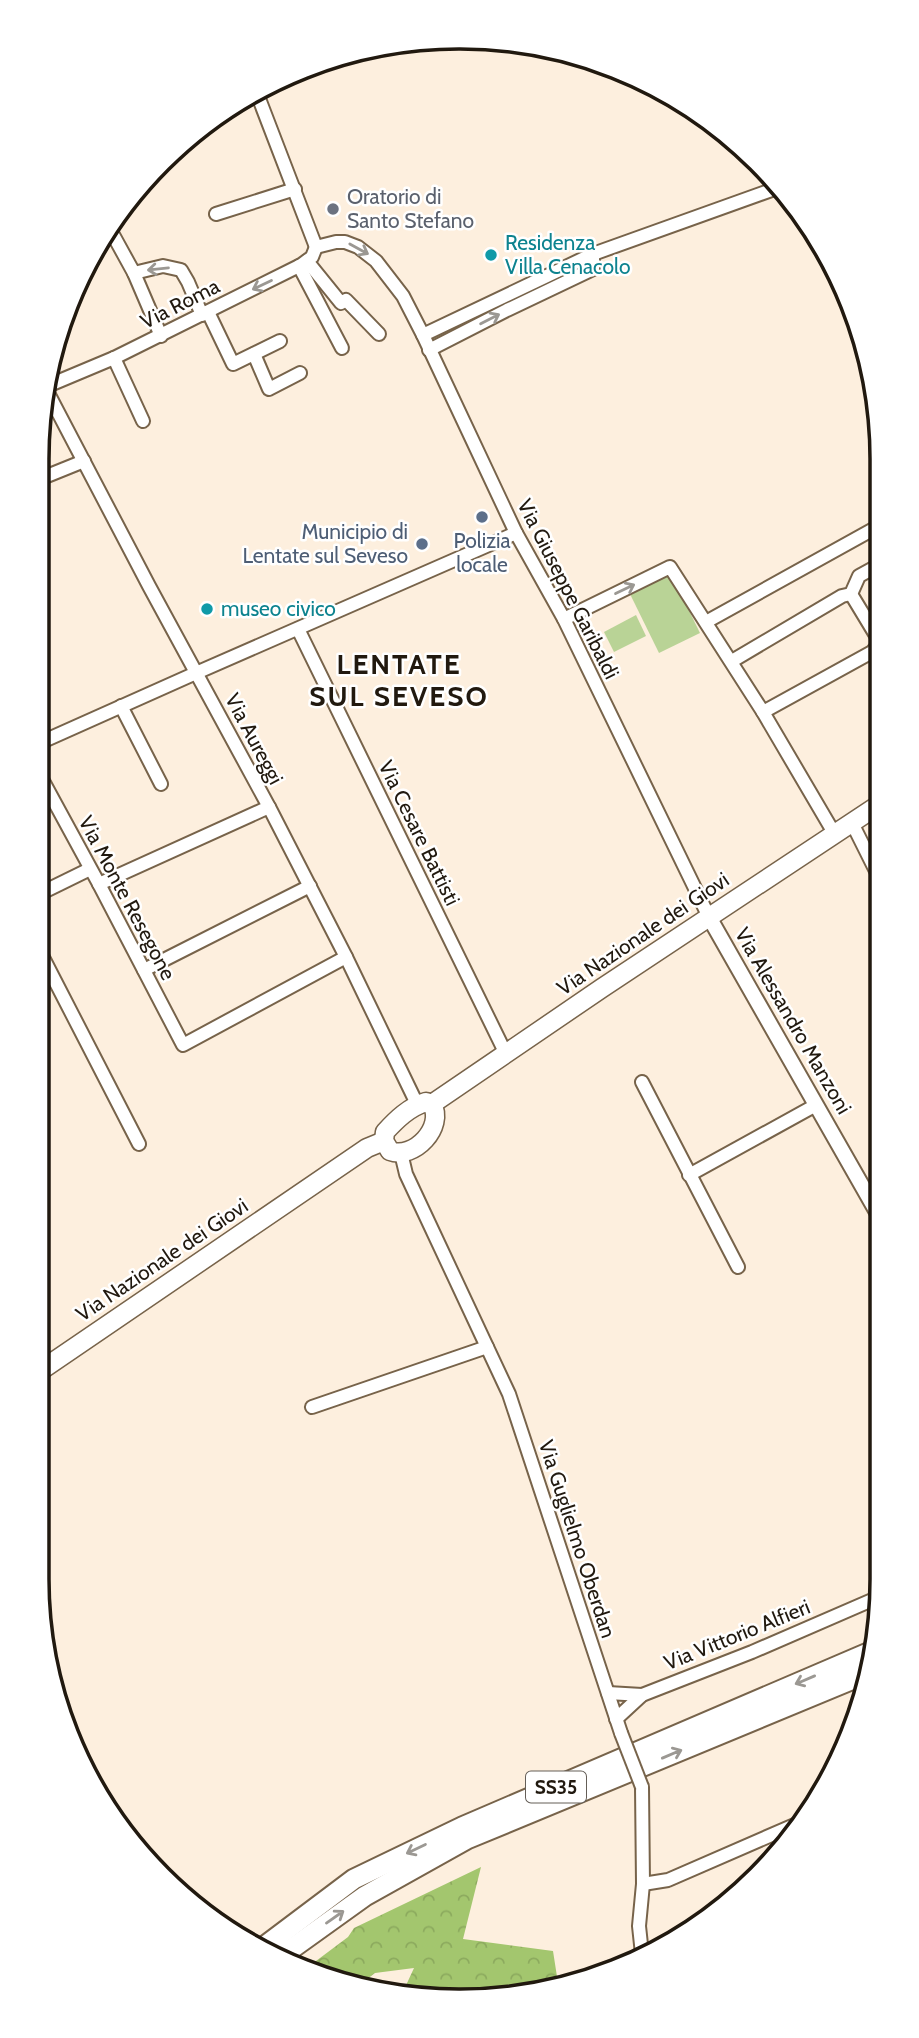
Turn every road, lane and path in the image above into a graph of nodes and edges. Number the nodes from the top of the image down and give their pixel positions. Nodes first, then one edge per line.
1 (260, 101) edge
2 (295, 189) junction
3 (769, 191) edge
4 (216, 214) dead end
5 (115, 236) edge
6 (317, 247) junction
7 (593, 254) junction
8 (303, 264) junction
9 (134, 273) junction
10 (201, 315) junction
11 (379, 334) dead end
12 (423, 335) junction
13 (161, 336) junction
14 (280, 341) dead end
15 (342, 348) dead end
16 (429, 350) junction
17 (254, 354) junction
18 (114, 358) junction
19 (300, 373) dead end
20 (57, 382) edge
21 (53, 404) edge
22 (143, 421) dead end
23 (84, 461) junction
24 (49, 475) edge
25 (870, 531) edge
26 (516, 533) junction
27 (870, 570) edge
28 (852, 594) junction
29 (564, 620) junction
30 (706, 622) junction
31 (870, 625) edge
32 (298, 629) junction
33 (870, 653) edge
34 (732, 662) junction
35 (196, 673) junction
36 (121, 706) junction
37 (763, 712) junction
38 (49, 739) edge
39 (161, 784) dead end
40 (49, 792) edge
41 (269, 807) junction
42 (870, 811) edge
43 (852, 823) junction
44 (834, 834) junction
45 (870, 860) edge
46 (90, 869) junction
47 (99, 884) junction
48 (310, 886) junction
49 (49, 889) edge
50 (709, 918) junction
51 (346, 957) junction
52 (144, 970) junction
53 (49, 983) edge
54 (506, 1054) junction
55 (642, 1082) dead end
56 (425, 1104) junction
57 (816, 1105) junction
58 (384, 1141) junction
59 (139, 1144) dead end
60 (401, 1153) junction
61 (689, 1175) junction
62 (870, 1200) edge
63 (738, 1266) dead end
64 (487, 1347) junction
65 (49, 1365) edge
66 (312, 1408) dead end
67 (869, 1601) edge
68 (863, 1655) edge
69 (858, 1677) edge
70 (608, 1693) junction
71 (642, 1695) junction
72 (617, 1719) junction
73 (784, 1830) edge
74 (643, 1884) junction
75 (270, 1942) edge
76 (641, 1947) edge
77 (288, 1951) edge

1 - 2 street
2 - 4 street
2 - 6 street
3 - 7 street
5 - 9 street
6 - 8 street, Via Roma
6 -> 12 street, Via Giuseppe Garibaldi
7 - 12 street
16 -> 7 street
8 -> 10 street, Via Roma
8 - 11 street
8 - 15 street
10 -> 9 street
9 - 13 street
10 - 13 street, Via Roma
10 - 17 street
12 - 16 street, Via Giuseppe Garibaldi
13 - 18 street, Via Roma
14 - 17 street
16 - 26 street, Via Giuseppe Garibaldi
17 - 19 street
18 - 20 street, Via Roma
18 - 22 street
21 - 23 street, Via Aureggi
23 - 24 street
23 - 35 street, Via Aureggi
25 - 30 street
26 - 29 street, Via Giuseppe Garibaldi
26 - 32 street
27 - 28 street
28 - 31 street
28 - 34 street
29 -> 30 street
29 - 50 street, Via Giuseppe Garibaldi
30 - 34 street
32 - 35 street
32 - 54 street, Via Cesare Battisti
33 - 37 street
34 - 37 street
35 - 36 street
35 - 41 street, Via Aureggi
36 - 38 street
36 - 39 street
37 - 44 street
40 - 46 street, Via Monte Resegone
41 - 47 street
41 - 48 street, Via Aureggi
42 - 43 main road, Via Nazionale dei Giovi
43 - 44 main road, Via Nazionale dei Giovi
43 - 45 street
44 - 50 main road, Via Nazionale dei Giovi
46 - 47 street, Via Monte Resegone
46 - 49 street
47 - 52 street, Via Monte Resegone
48 - 51 street, Via Aureggi
48 - 52 street
50 - 54 main road, Via Nazionale dei Giovi
50 - 57 street, Via Alessandro Manzoni
51 - 52 street, Via Monte Resegone
51 - 56 street, Via Aureggi
53 - 59 street
54 - 56 main road, Via Nazionale dei Giovi
55 - 61 street
56 - 58 main road, Via Nazionale dei Giovi
56 - 60 main road
57 - 61 street
57 - 62 street, Via Alessandro Manzoni
58 - 60 main road
58 - 65 main road, Via Nazionale dei Giovi
60 - 64 street, Via Guglielmo Oberdan
61 - 63 street
64 - 66 street
64 - 70 street, Via Guglielmo Oberdan
67 - 71 street, Via Vittorio Alfieri
68 -> 75 highway, SS35
77 -> 69 highway, SS35
70 - 71 street
70 - 72 street, Via Guglielmo Oberdan
71 - 72 street, Via Vittorio Alfieri
72 - 74 street, Via Guglielmo Oberdan, bridge
73 - 74 street
74 - 76 street, Via Guglielmo Oberdan

